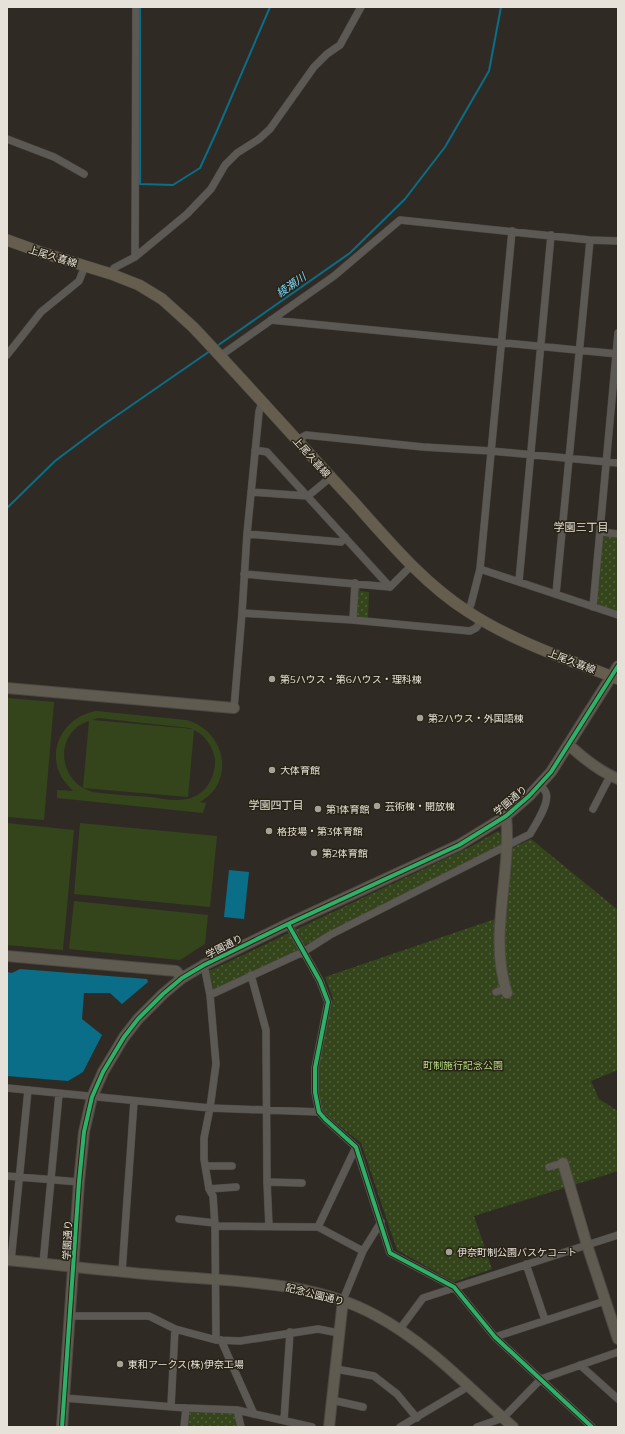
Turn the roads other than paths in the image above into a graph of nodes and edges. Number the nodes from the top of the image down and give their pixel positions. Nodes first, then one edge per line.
1 (136, 7) edge
2 (361, 7) edge
3 (7, 139) edge
4 (84, 174) dead end
5 (512, 231) junction
6 (551, 235) junction
7 (7, 240) edge
8 (590, 240) junction
9 (618, 241) edge
10 (135, 257) junction
11 (85, 266) junction
12 (111, 274) junction
13 (271, 320) junction
14 (618, 333) edge
15 (500, 342) junction
16 (541, 346) junction
17 (579, 350) junction
18 (617, 354) edge
19 (7, 355) edge
20 (220, 355) junction
21 (262, 402) junction
22 (297, 440) junction
23 (255, 450) junction
24 (492, 451) junction
25 (532, 456) junction
26 (569, 459) junction
27 (607, 462) junction
28 (618, 463) edge
29 (331, 478) junction
30 (251, 492) junction
31 (308, 496) junction
32 (600, 532) junction
33 (247, 534) junction
34 (618, 534) edge
35 (345, 537) junction
36 (412, 565) junction
37 (480, 569) junction
38 (244, 574) junction
39 (519, 581) junction
40 (355, 583) junction
41 (390, 587) junction
42 (556, 594) junction
43 (593, 607) junction
44 (467, 611) junction
45 (242, 612) junction
46 (618, 615) edge
47 (352, 620) junction
48 (482, 620) junction
49 (618, 666) edge
50 (615, 678) edge
51 (7, 688) edge
52 (234, 708) joint
53 (569, 745) junction
54 (614, 778) edge
55 (540, 785) junction
56 (593, 809) dead end
57 (506, 816) junction
58 (508, 846) junction
59 (288, 924) junction
60 (303, 952) junction
61 (7, 956) edge
62 (204, 966) junction
63 (251, 975) junction
64 (182, 978) junction
65 (506, 991) joint
66 (496, 992) dead end
67 (210, 995) junction
68 (7, 1088) edge
69 (28, 1090) junction
70 (59, 1094) junction
71 (92, 1097) junction
72 (134, 1101) junction
73 (210, 1108) junction
74 (266, 1110) junction
75 (319, 1112) junction
76 (356, 1147) junction
77 (563, 1163) joint
78 (206, 1166) junction
79 (232, 1166) dead end
80 (549, 1167) dead end
81 (7, 1176) edge
82 (19, 1177) junction
83 (51, 1180) junction
84 (79, 1182) junction
85 (267, 1182) junction
86 (302, 1182) dead end
87 (236, 1187) dead end
88 (210, 1189) junction
89 (179, 1219) dead end
90 (381, 1222) junction
91 (215, 1224) junction
92 (269, 1226) junction
93 (318, 1227) junction
94 (618, 1235) edge
95 (587, 1245) junction
96 (362, 1251) junction
97 (9, 1261) edge
98 (43, 1264) junction
99 (526, 1264) junction
100 (74, 1267) junction
101 (122, 1272) junction
102 (215, 1280) junction
103 (454, 1287) junction
104 (343, 1300) junction
105 (605, 1301) junction
106 (70, 1316) junction
107 (546, 1320) junction
108 (175, 1329) junction
109 (400, 1329) junction
110 (290, 1332) junction
111 (339, 1333) junction
112 (495, 1337) junction
113 (618, 1339) edge
114 (219, 1340) junction
115 (618, 1352) edge
116 (580, 1365) junction
117 (336, 1369) junction
118 (540, 1379) junction
119 (469, 1386) junction
120 (64, 1398) junction
121 (618, 1399) edge
122 (332, 1400) junction
123 (171, 1406) junction
124 (363, 1407) dead end
125 (186, 1408) junction
126 (237, 1410) junction
127 (254, 1414) junction
128 (416, 1418) junction
129 (503, 1418) junction
130 (284, 1420) junction
131 (62, 1427) edge
132 (184, 1427) edge
133 (241, 1427) edge
134 (312, 1427) edge
135 (329, 1427) edge
136 (400, 1427) edge
137 (477, 1427) edge
138 (513, 1427) edge
139 (592, 1427) edge

1 - 10 street
2 - 10 street
3 - 4 street
5 - 6 street
5 - 13 street
5 - 15 street
6 - 8 street
6 - 16 street
7 - 11 main road, 上尾久喜線
8 - 9 street
8 - 17 street
10 - 12 street
11 - 12 main road, 上尾久喜線
11 - 19 street
12 - 20 main road, 上尾久喜線
13 - 15 street
13 - 20 street
14 - 18 street
15 - 16 street
15 - 24 street
16 - 17 street
16 - 25 street
17 - 18 street
17 - 26 street
18 - 27 street
20 - 21 main road, 上尾久喜線
21 - 22 main road, 上尾久喜線
21 - 23 street
22 - 24 street
22 - 29 main road, 上尾久喜線
23 - 30 street
23 - 31 street
24 - 25 street
24 - 37 street
25 - 26 street
25 - 39 street
26 - 27 street
26 - 42 street
27 - 28 street
27 - 32 street
29 - 31 street
29 - 36 main road, 上尾久喜線
30 - 31 street
30 - 33 street
31 - 35 street
32 - 34 street
32 - 43 street
33 - 35 street
33 - 38 street
35 - 41 street
36 - 41 street
36 - 44 main road, 上尾久喜線
37 - 39 street
37 - 44 street
38 - 40 street
38 - 45 street
39 - 42 street
40 - 41 street
40 - 47 street
42 - 43 street
43 - 46 street
44 - 48 main road, 上尾久喜線
45 - 47 street
45 - 52 street
47 - 48 street
48 - 50 main road, 上尾久喜線
49 - 50 street, 学園通り
50 - 53 street, 学園通り
51 - 52 street
53 - 54 street
53 - 55 street, 学園通り
54 - 56 street
55 - 57 street, 学園通り
55 - 58 street
57 - 58 street
57 - 59 street, 学園通り
58 - 60 street
58 - 65 street
59 - 60 street
59 - 62 street, 学園通り
60 - 63 street
60 - 75 street
61 - 64 street
62 - 64 street, 学園通り
62 - 67 street
63 - 67 street
63 - 74 street
64 - 71 street, 学園通り
65 - 66 street
67 - 73 street
68 - 69 street
69 - 70 street
69 - 82 street
70 - 71 street
70 - 83 street
71 - 72 street
71 - 84 street, 学園通り
72 - 73 street
72 - 101 street
73 - 74 street
73 - 78 street
74 - 75 street
74 - 85 street
75 - 76 street
76 - 90 street
76 - 93 street
77 - 80 street
77 - 95 street
78 - 79 street
78 - 88 street
81 - 82 street
82 - 83 street
82 - 97 street
83 - 84 street
83 - 98 street
84 - 100 street, 学園通り
85 - 86 street
85 - 92 street
87 - 88 street
88 - 91 street
89 - 91 street
90 - 96 street
90 - 103 street
91 - 92 street
91 - 102 street
92 - 93 street
93 - 96 street
94 - 95 street
95 - 99 street
95 - 105 street
96 - 104 street
97 - 98 street, 記念公園通り
98 - 100 street, 記念公園通り
99 - 103 street
99 - 107 street
100 - 101 street, 記念公園通り
100 - 106 street, 学園通り
101 - 102 street, 記念公園通り
102 - 104 street, 記念公園通り
102 - 114 street
103 - 109 street
103 - 112 street
104 - 109 street, 記念公園通り
104 - 111 street
105 - 107 street
105 - 113 street
106 - 108 street
106 - 120 street, 学園通り
107 - 112 street
108 - 114 street
108 - 123 street
109 - 119 street, 記念公園通り
110 - 111 street
110 - 114 street
110 - 130 street
111 - 117 street
112 - 118 street
114 - 127 street
115 - 116 street
116 - 118 street
116 - 121 street
117 - 122 street
117 - 128 street
118 - 129 street
118 - 139 street
119 - 128 street
119 - 129 street, 記念公園通り
120 - 123 street
120 - 131 street, 学園通り
122 - 124 street
122 - 135 street
123 - 125 street
125 - 126 street
125 - 132 street
126 - 127 street
126 - 133 street
127 - 130 street
128 - 136 street
129 - 137 street
129 - 138 street, 記念公園通り
130 - 134 street

